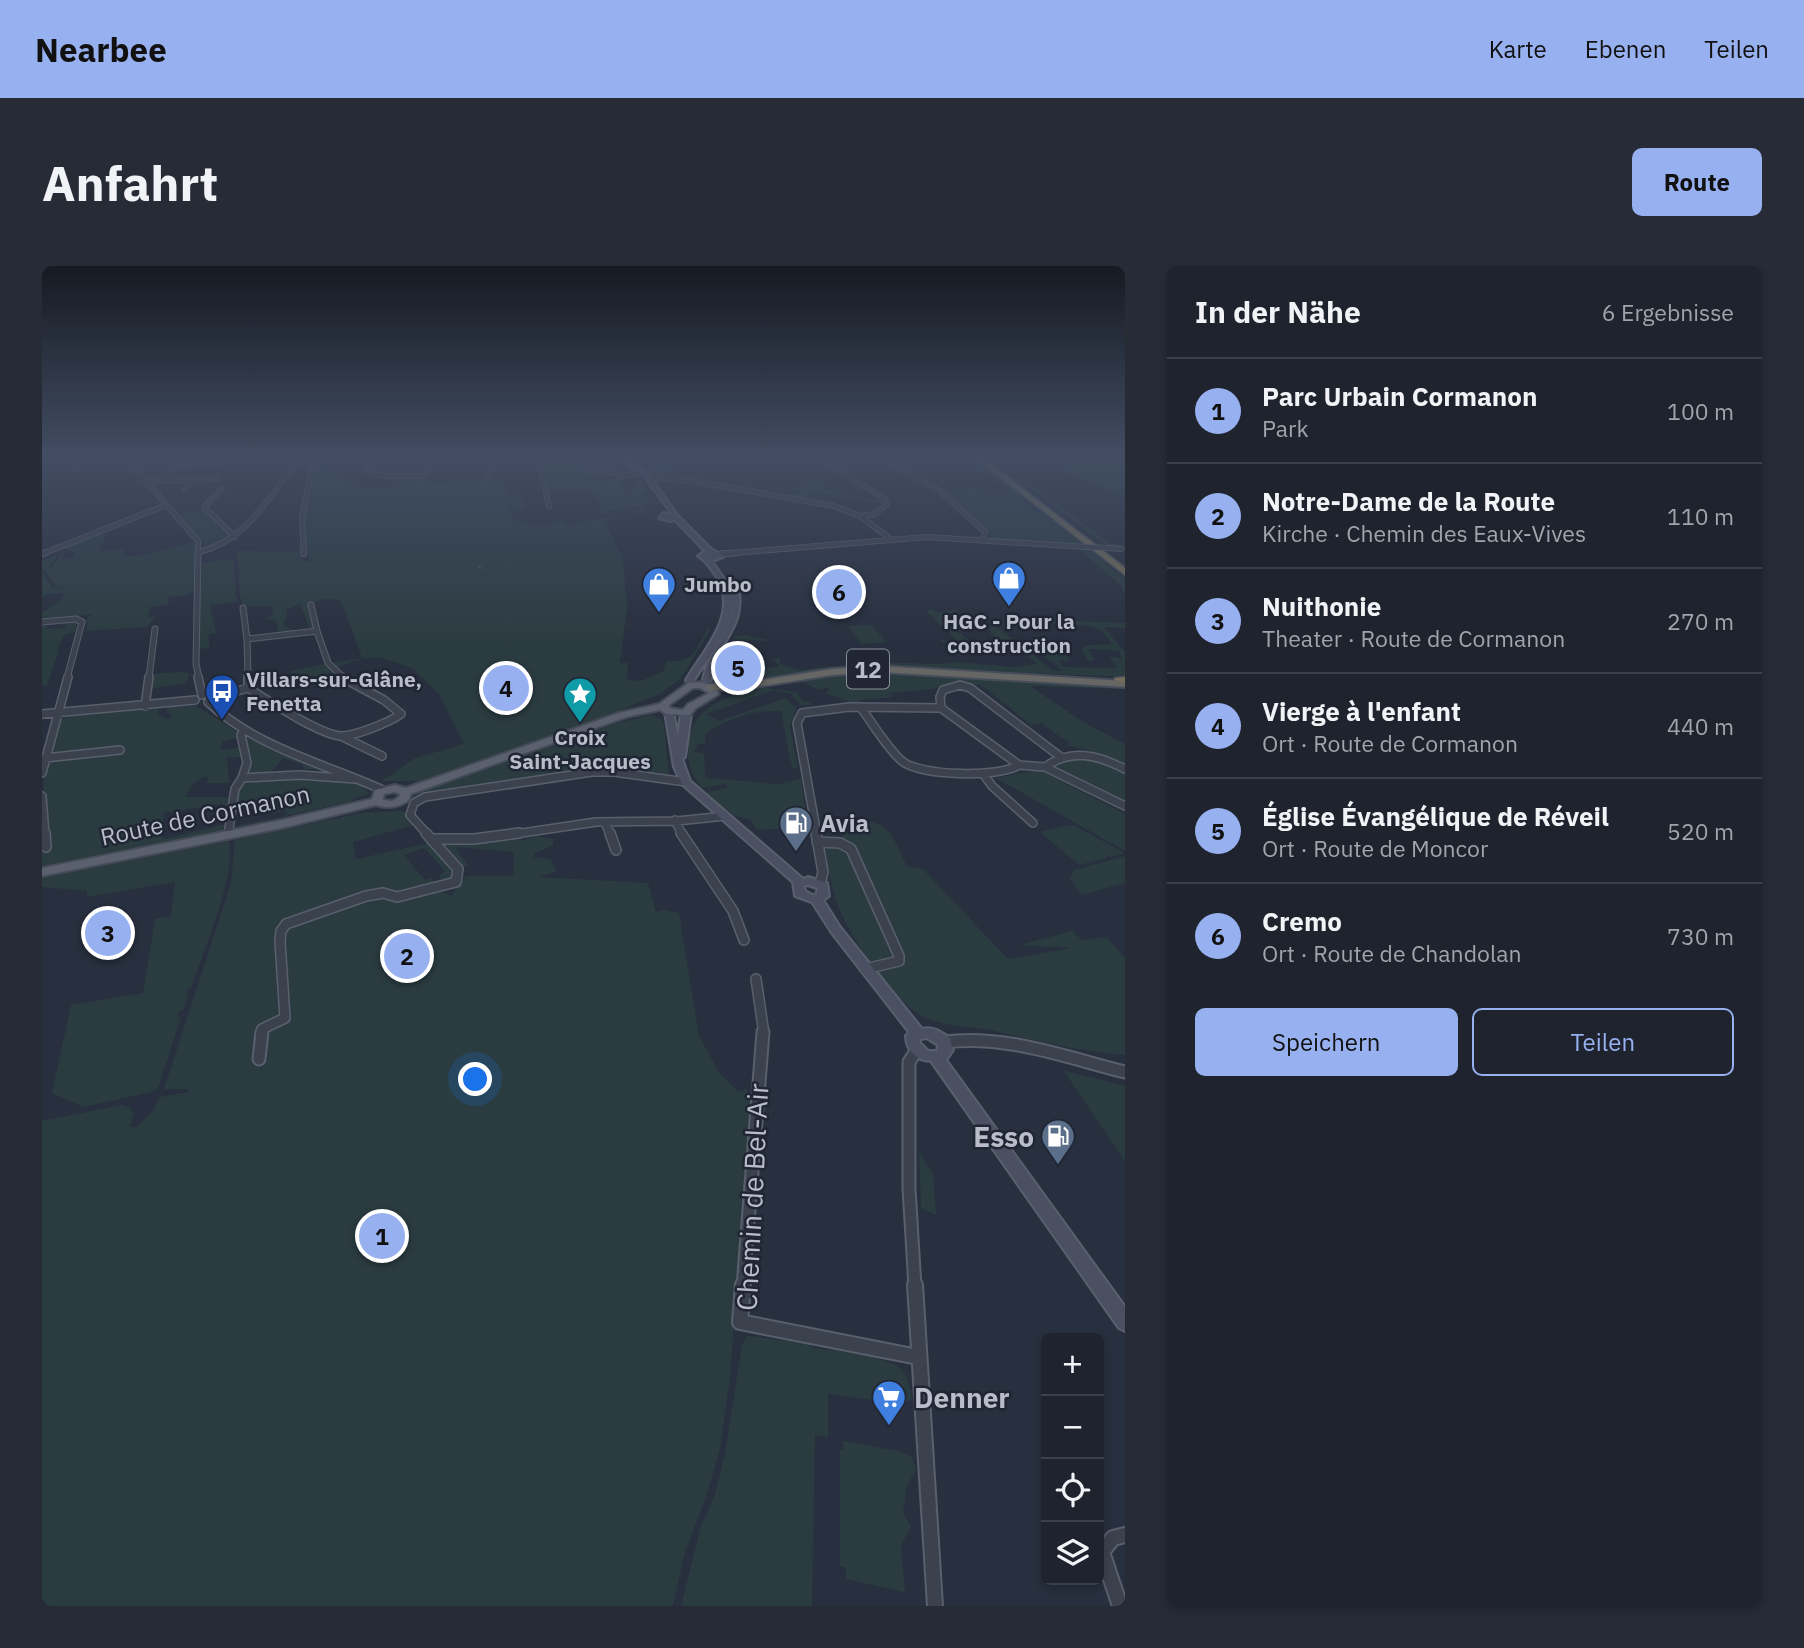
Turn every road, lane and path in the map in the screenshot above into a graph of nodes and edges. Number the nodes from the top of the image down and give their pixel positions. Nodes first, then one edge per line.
1 (132, 519) edge
2 (178, 519) edge
3 (215, 519) edge
4 (252, 519) edge
5 (302, 519) edge
6 (674, 519) edge
7 (863, 519) edge
8 (971, 519) edge
9 (1056, 519) edge
10 (1062, 519) edge
11 (235, 537) junction
12 (983, 539) junction
13 (892, 540) junction
14 (200, 550) junction
15 (1124, 550) edge
16 (42, 554) edge
17 (304, 554) dead end
18 (711, 556) junction
19 (1125, 568) edge
20 (311, 605) dead end
21 (243, 608) dead end
22 (42, 622) edge
23 (155, 629) dead end
24 (317, 631) junction
25 (247, 639) junction
26 (1124, 681) edge
27 (248, 688) junction
28 (687, 688) junction
29 (708, 692) junction
30 (215, 696) junction
31 (199, 698) junction
32 (208, 702) junction
33 (145, 706) junction
34 (668, 706) junction
35 (861, 708) junction
36 (941, 708) junction
37 (689, 709) junction
38 (57, 713) junction
39 (42, 714) edge
40 (244, 730) junction
41 (341, 736) junction
42 (45, 748) edge
43 (120, 751) dead end
44 (382, 756) dead end
45 (46, 758) junction
46 (1062, 758) junction
47 (1019, 765) junction
48 (679, 767) junction
49 (1045, 767) junction
50 (1125, 769) edge
51 (42, 773) edge
52 (984, 775) junction
53 (242, 778) junction
54 (358, 779) junction
55 (687, 782) junction
56 (380, 795) junction
57 (42, 796) edge
58 (1125, 806) edge
59 (725, 816) junction
60 (675, 820) junction
61 (605, 822) junction
62 (1032, 823) dead end
63 (228, 835) junction
64 (431, 839) junction
65 (817, 842) junction
66 (46, 847) dead end
67 (616, 850) dead end
68 (42, 872) edge
69 (800, 882) junction
70 (820, 884) junction
71 (816, 899) junction
72 (744, 940) dead end
73 (865, 969) junction
74 (756, 979) dead end
75 (918, 1032) junction
76 (945, 1042) junction
77 (917, 1051) junction
78 (936, 1057) junction
79 (259, 1059) dead end
80 (1125, 1072) edge
81 (1125, 1322) edge
82 (918, 1357) junction
83 (1125, 1535) edge
84 (935, 1606) edge
85 (1120, 1606) edge

1 - 16 street
2 - 14 street
3 - 11 street
4 - 11 street
5 - 17 street
6 - 18 main road
7 - 13 street
8 - 12 street
9 - 19 highway
10 - 19 highway
11 - 14 street
12 - 13 street
12 - 15 street, bridge
13 - 18 street
14 - 31 street
18 - 28 main road
18 - 29 main road
20 - 24 street
21 - 25 street
22 - 38 street
23 - 33 street
24 - 25 street
24 - 41 street
25 - 27 street
26 - 29 highway, 12
27 - 30 street
27 - 41 street
28 - 29 main road
28 - 34 main road
29 - 37 main road
30 - 31 street
30 - 32 street
31 - 32 street
31 - 33 street
32 - 40 street
33 - 38 street
34 - 37 main road
34 - 48 main road
34 - 56 main road, Route de Cormanon
35 - 36 street
35 - 52 street
35 - 65 street
36 - 46 street
36 - 47 street
37 - 48 main road
38 - 39 street
38 - 42 street
40 - 53 street
40 - 54 street
41 - 44 street
42 - 45 street
43 - 45 street
45 - 51 street
46 - 49 street
46 - 50 street
47 - 49 street
47 - 52 street
48 - 55 main road
49 - 58 street
52 - 62 street
53 - 54 street
53 - 63 street
54 - 56 street
55 - 59 main road
55 - 64 street
56 - 63 main road, Route de Cormanon
57 - 66 street
59 - 60 street
59 - 69 main road
60 - 61 street
60 - 72 street
61 - 64 street
61 - 67 street
63 - 68 main road, Route de Cormanon
64 - 79 street
65 - 70 street
65 - 73 street
69 - 70 main road
69 - 71 main road
70 - 71 main road
71 - 73 main road
73 - 75 main road
74 - 82 street, Chemin de Bel-Air
75 - 76 main road
75 - 77 main road
76 - 78 main road
76 - 80 street
77 - 78 main road
77 - 82 street
78 - 81 main road
82 - 84 street
83 - 85 street

